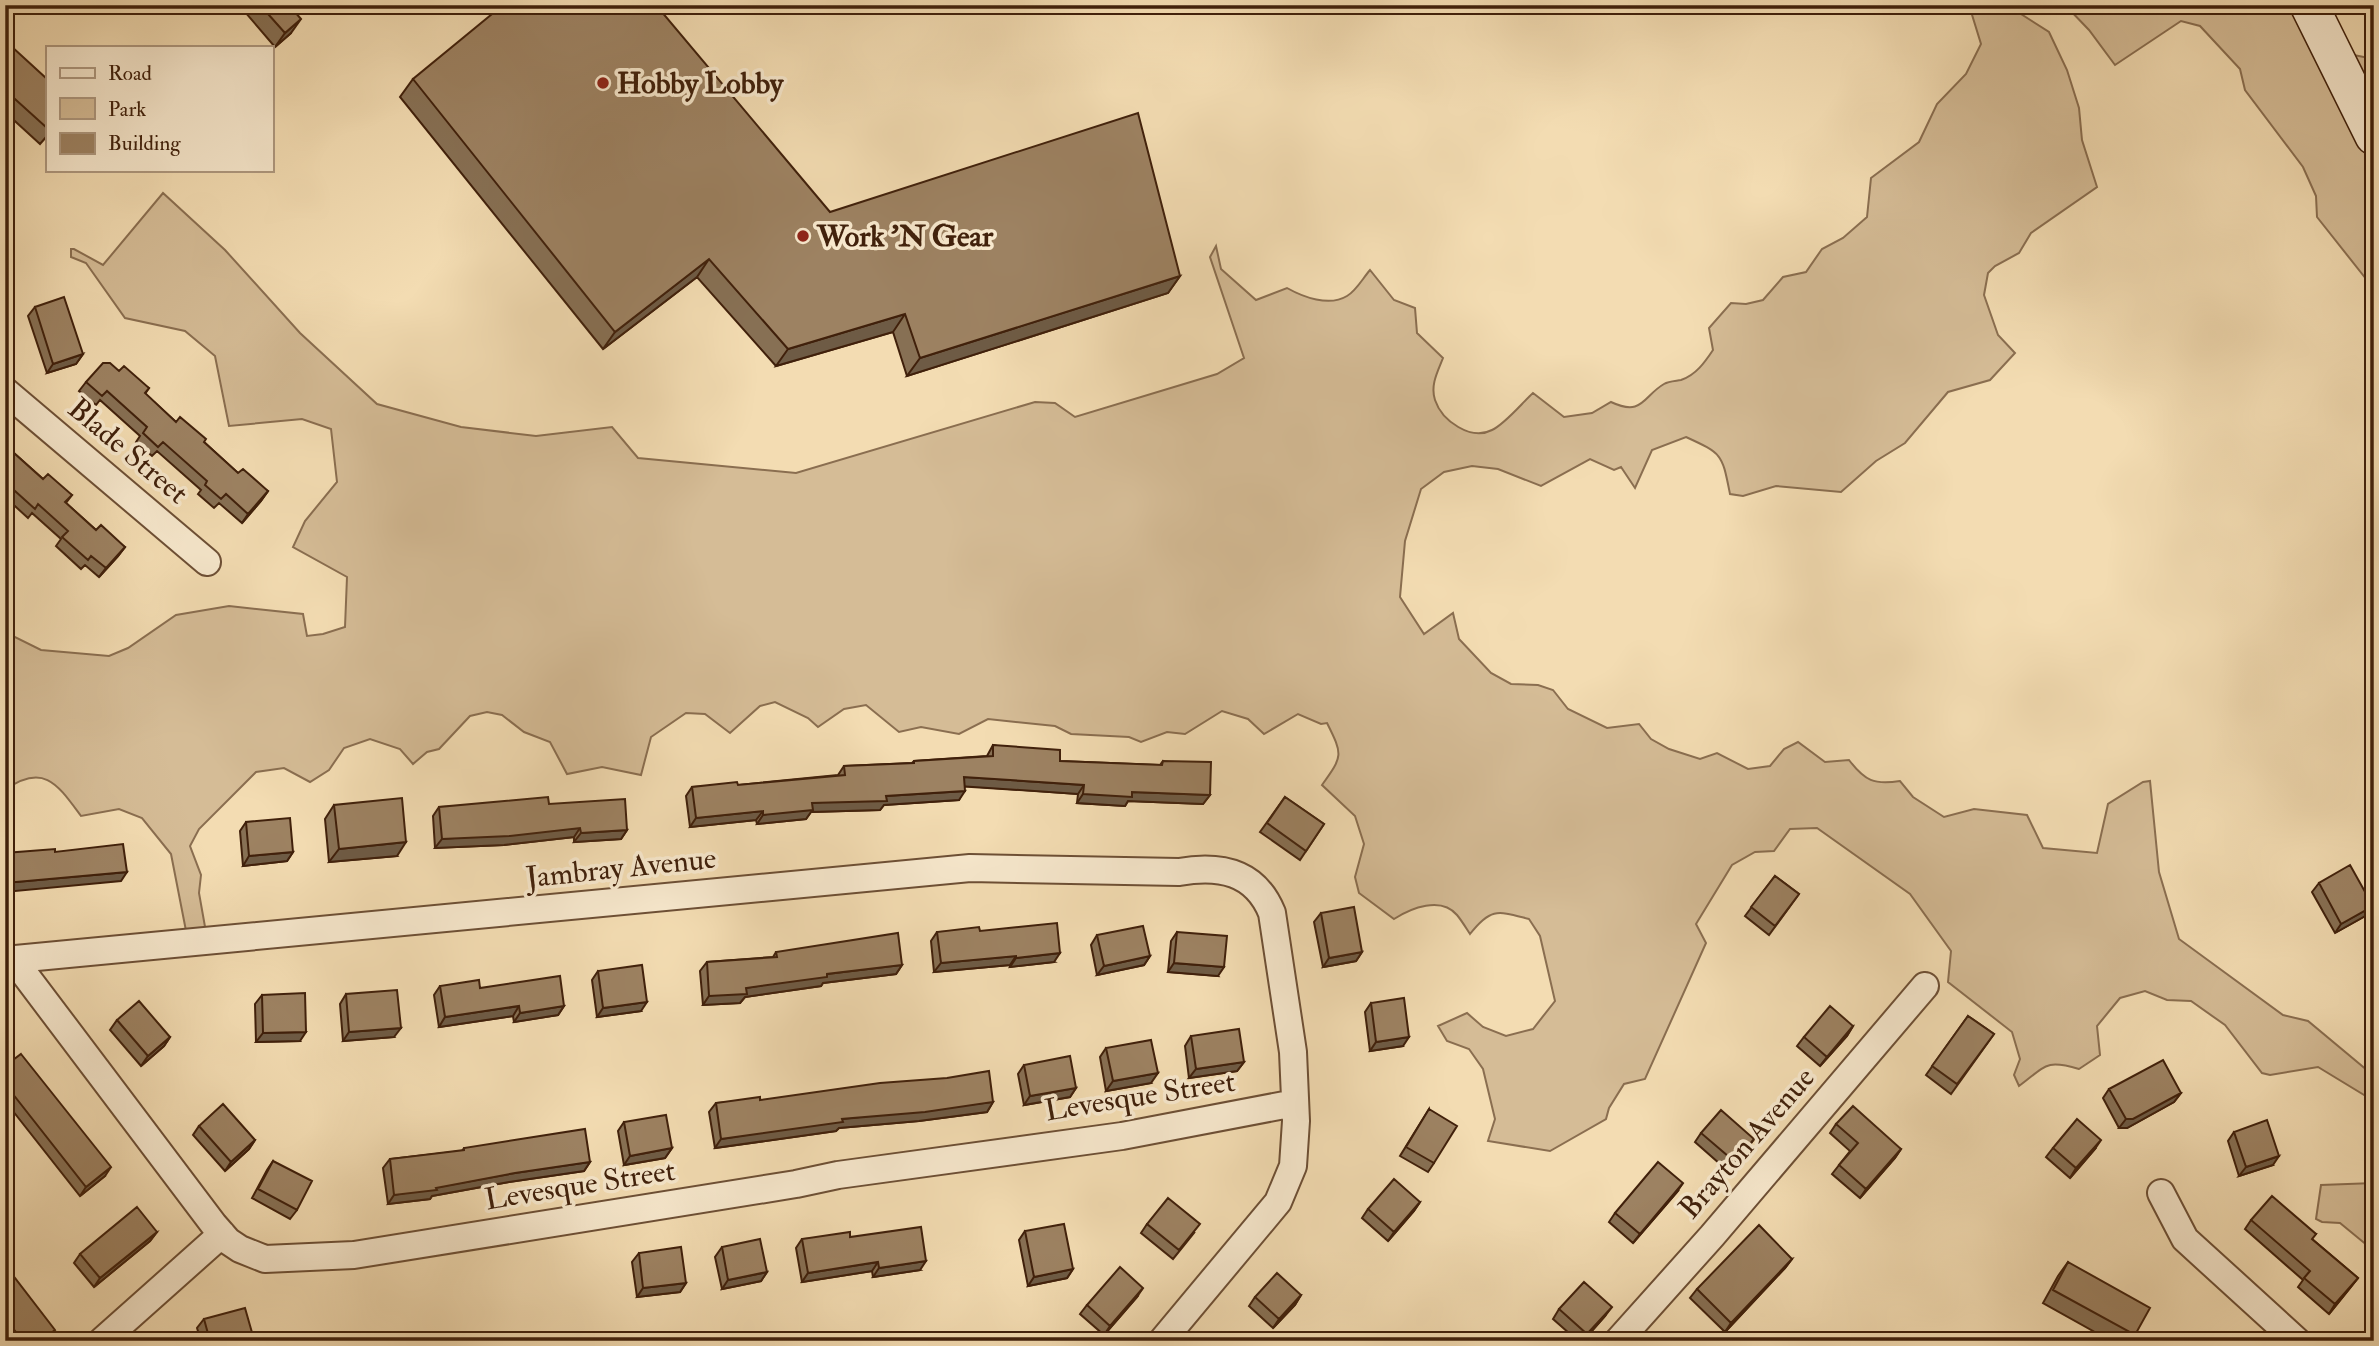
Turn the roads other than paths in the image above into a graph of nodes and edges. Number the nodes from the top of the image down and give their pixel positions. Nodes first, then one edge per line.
1 (2309, 5) edge
2 (2374, 135) edge
3 (5, 391) edge
4 (207, 562) dead end
5 (10, 960) edge
6 (1925, 986) dead end
7 (1295, 1103) junction
8 (2161, 1193) dead end
9 (222, 1234) junction
10 (102, 1341) edge
11 (1162, 1341) edge
12 (1618, 1341) edge
13 (2297, 1341) edge

1 - 2 main road
3 - 4 street, Blade Street
5 - 7 street, Jambray Avenue
5 - 9 street, Levesque Street
6 - 12 street, Brayton Avenue
7 - 9 street, Levesque Street
7 - 11 street
8 - 13 street
9 - 10 street

